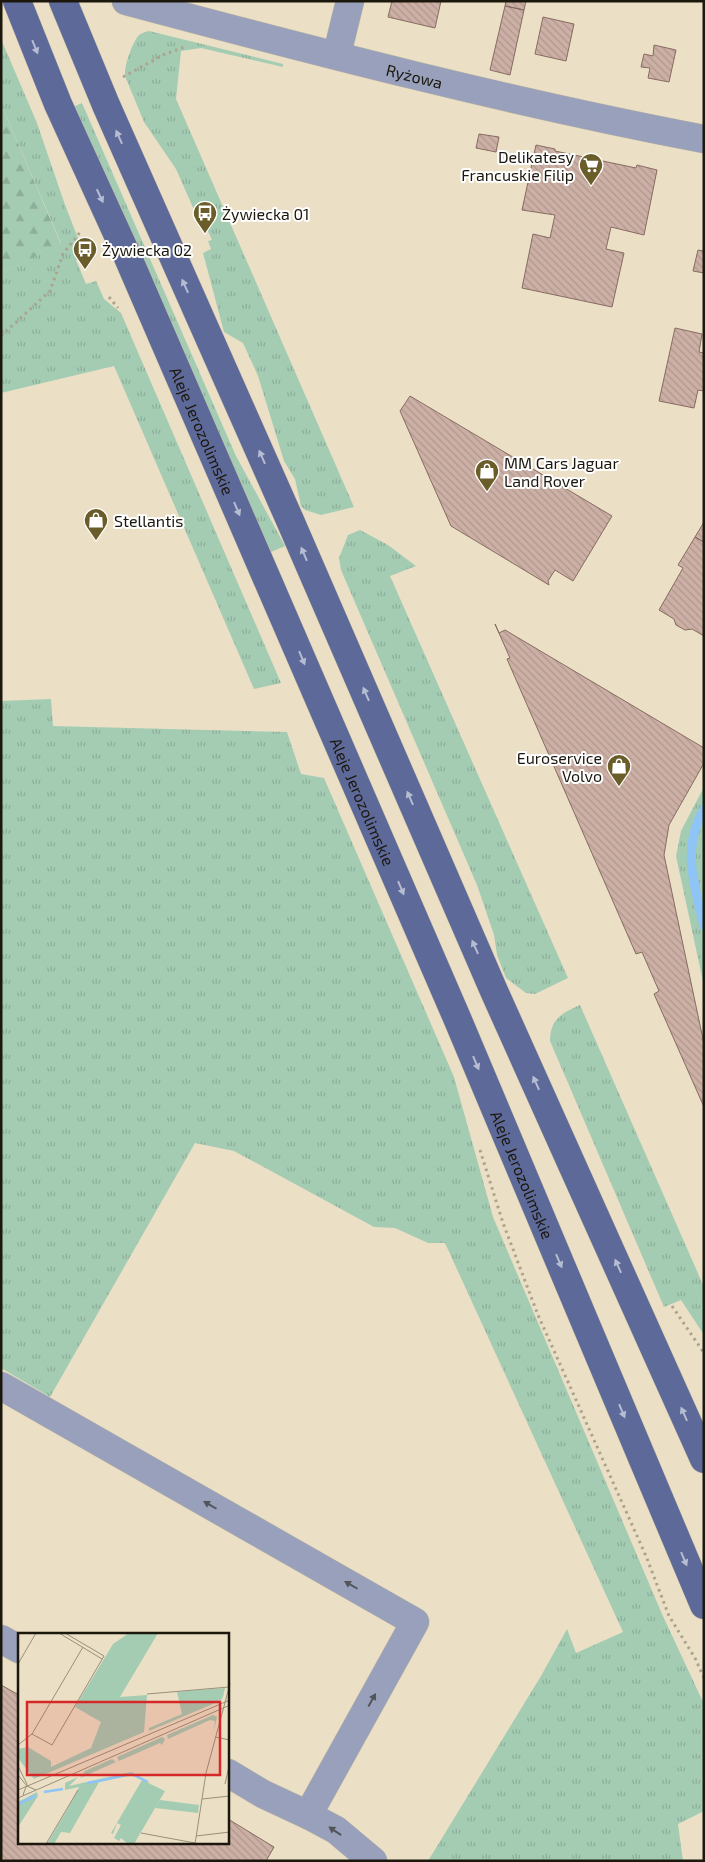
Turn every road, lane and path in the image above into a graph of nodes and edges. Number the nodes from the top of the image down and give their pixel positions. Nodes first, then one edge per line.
1 (17, 1) edge
2 (63, 1) edge
3 (126, 1) edge
4 (350, 1) edge
5 (195, 44) dead end
6 (337, 54) junction
7 (120, 79) dead end
8 (704, 139) edge
9 (81, 230) dead end
10 (1, 336) edge
11 (672, 1306) dead end
12 (704, 1353) edge
13 (1, 1386) edge
14 (704, 1459) edge
15 (704, 1605) edge
16 (1, 1638) edge
17 (18, 1648) edge
18 (229, 1774) edge
19 (308, 1815) junction
20 (374, 1861) edge

1 -> 15 main road, Aleje Jerozolimskie
14 -> 2 main road
3 - 6 street, Ryżowa
4 - 6 street
5 - 7 path
6 - 8 street, Ryżowa
9 - 10 path
11 - 12 path
19 -> 13 street
16 - 17 street
18 - 19 street
20 -> 19 street

